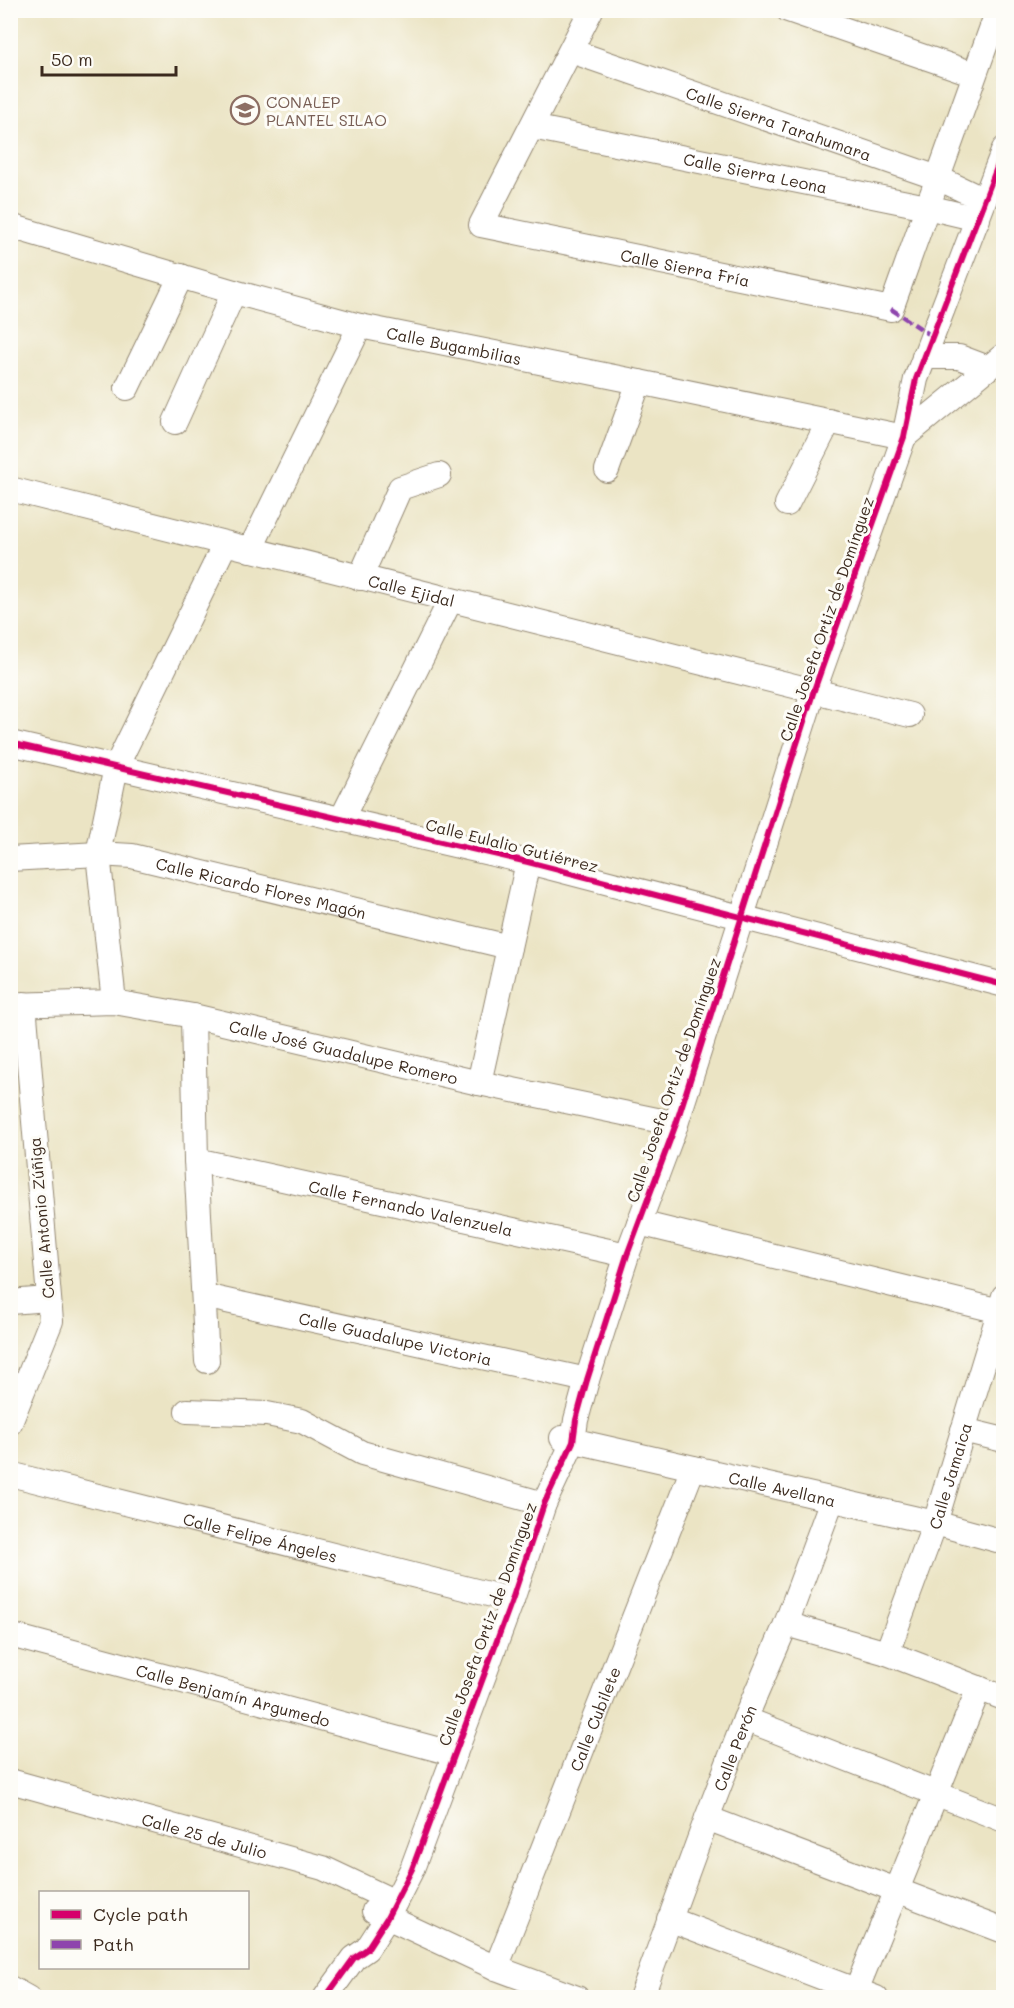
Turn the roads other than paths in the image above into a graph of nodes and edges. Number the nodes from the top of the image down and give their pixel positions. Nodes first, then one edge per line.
1 (591, 10) edge
2 (788, 10) edge
3 (998, 10) edge
4 (571, 51) junction
5 (974, 74) junction
6 (532, 127) junction
7 (1004, 148) edge
8 (938, 178) junction
9 (927, 207) junction
10 (981, 209) junction
11 (10, 226) edge
12 (181, 276) junction
13 (234, 292) junction
14 (360, 326) junction
15 (924, 357) junction
16 (996, 362) edge
17 (639, 382) junction
18 (127, 388) dead end
19 (175, 422) dead end
20 (829, 422) junction
21 (904, 437) junction
22 (608, 470) dead end
23 (439, 475) dead end
24 (10, 489) edge
25 (787, 504) dead end
26 (225, 544) junction
27 (250, 550) junction
28 (360, 578) junction
29 (450, 601) junction
30 (813, 693) junction
31 (910, 716) dead end
32 (10, 743) edge
33 (116, 767) junction
34 (342, 818) junction
35 (98, 854) junction
36 (10, 859) edge
37 (528, 862) junction
38 (742, 917) junction
39 (510, 947) junction
40 (1004, 985) edge
41 (114, 1002) junction
42 (17, 1005) edge
43 (193, 1016) junction
44 (479, 1083) junction
45 (676, 1124) junction
46 (196, 1160) junction
47 (639, 1223) junction
48 (627, 1255) junction
49 (204, 1296) junction
50 (48, 1299) junction
51 (10, 1302) edge
52 (1002, 1306) edge
53 (207, 1361) dead end
54 (587, 1380) junction
55 (187, 1411) dead end
56 (10, 1424) edge
57 (963, 1430) junction
58 (570, 1433) junction
59 (1004, 1440) edge
60 (693, 1468) junction
61 (10, 1474) edge
62 (832, 1500) junction
63 (538, 1502) junction
64 (935, 1523) junction
65 (1004, 1542) edge
66 (504, 1599) junction
67 (786, 1624) junction
68 (10, 1635) edge
69 (887, 1653) junction
70 (979, 1688) junction
71 (1004, 1698) edge
72 (746, 1719) junction
73 (449, 1753) junction
74 (10, 1781) edge
75 (937, 1793) junction
76 (707, 1818) junction
77 (1004, 1820) edge
78 (897, 1890) junction
79 (384, 1906) junction
80 (669, 1919) junction
81 (1004, 1931) edge
82 (496, 1968) junction
83 (10, 1988) edge
84 (862, 1995) edge
85 (28, 1998) edge
86 (325, 1998) edge
87 (577, 1998) edge
88 (641, 1998) edge

1 - 4 street
2 - 5 street
3 - 5 street
4 - 6 street
4 - 8 street, Calle Sierra Tarahumara
5 - 8 street
6 - 9 street, Calle Sierra Leona
6 - 9 street, Calle Sierra Fría
7 - 10 street, Calle Josefa Ortiz de Domínguez
8 - 9 street
8 - 10 street, Calle Sierra Tarahumara
9 - 10 street, Calle Sierra Leona
10 - 15 street, Calle Josefa Ortiz de Domínguez
11 - 12 street, Calle Bugambilias
12 - 13 street, Calle Bugambilias
12 - 18 street
13 - 14 street, Calle Bugambilias
13 - 19 street
14 - 17 street, Calle Bugambilias
14 - 27 street
15 - 16 street
15 - 21 street, Calle Josefa Ortiz de Domínguez
16 - 21 street
17 - 20 street, Calle Bugambilias
17 - 22 street
20 - 21 street, Calle Bugambilias
20 - 25 street
21 - 30 street, Calle Josefa Ortiz de Domínguez
23 - 28 street
24 - 26 street, Calle Ejidal
26 - 27 street, Calle Ejidal
26 - 33 street
27 - 28 street, Calle Ejidal
28 - 29 street, Calle Ejidal
29 - 30 street, Calle Ejidal
29 - 34 street
30 - 31 street, Calle Ejidal
30 - 38 street, Calle Josefa Ortiz de Domínguez
32 - 33 street, Calle Eulalio Gutiérrez
33 - 34 street, Calle Eulalio Gutiérrez
33 - 35 street
34 - 37 street, Calle Eulalio Gutiérrez
35 - 36 street, Calle Ricardo Flores Magón
35 - 39 street, Calle Ricardo Flores Magón
35 - 41 street
37 - 38 street, Calle Eulalio Gutiérrez
37 - 39 street
38 - 40 street, Calle Eulalio Gutiérrez
38 - 45 street, Calle Josefa Ortiz de Domínguez
39 - 44 street
41 - 42 street, Calle José Guadalupe Romero
41 - 43 street, Calle José Guadalupe Romero
42 - 50 street, Calle Antonio Zúñiga
43 - 44 street, Calle José Guadalupe Romero
43 - 46 street
44 - 45 street, Calle José Guadalupe Romero
45 - 47 street, Calle Josefa Ortiz de Domínguez
46 - 48 street, Calle Fernando Valenzuela
46 - 49 street
47 - 48 street, Calle Josefa Ortiz de Domínguez
47 - 52 street
48 - 54 street, Calle Josefa Ortiz de Domínguez
49 - 53 street
49 - 54 street, Calle Guadalupe Victoria
50 - 51 street
50 - 56 street, Calle Antonio Zúñiga
52 - 57 street, Calle Jamaica
54 - 58 street, Calle Josefa Ortiz de Domínguez
55 - 63 street
57 - 59 street
57 - 64 street, Calle Jamaica
58 - 60 street, Calle Avellana
58 - 63 street, Calle Josefa Ortiz de Domínguez
60 - 62 street, Calle Avellana
60 - 82 street, Calle Cubilete
61 - 66 street, Calle Felipe Ángeles
62 - 64 street, Calle Avellana
62 - 67 street, Calle Perón
63 - 66 street, Calle Josefa Ortiz de Domínguez
64 - 65 street, Calle Avellana
64 - 69 street, Calle Jamaica
66 - 73 street, Calle Josefa Ortiz de Domínguez
67 - 69 street
67 - 72 street, Calle Perón
68 - 73 street, Calle Benjamín Argumedo
69 - 70 street
70 - 71 street
70 - 75 street
72 - 75 street
72 - 76 street, Calle Perón
73 - 79 street, Calle Josefa Ortiz de Domínguez
74 - 79 street, Calle 25 de Julio
75 - 77 street
75 - 78 street
76 - 78 street
76 - 80 street, Calle Perón
78 - 81 street
78 - 84 street
79 - 82 street, Calle 25 de Julio
79 - 86 street, Calle Josefa Ortiz de Domínguez
80 - 84 street
80 - 88 street, Calle Perón
82 - 87 street, Calle 25 de Julio
83 - 85 street

